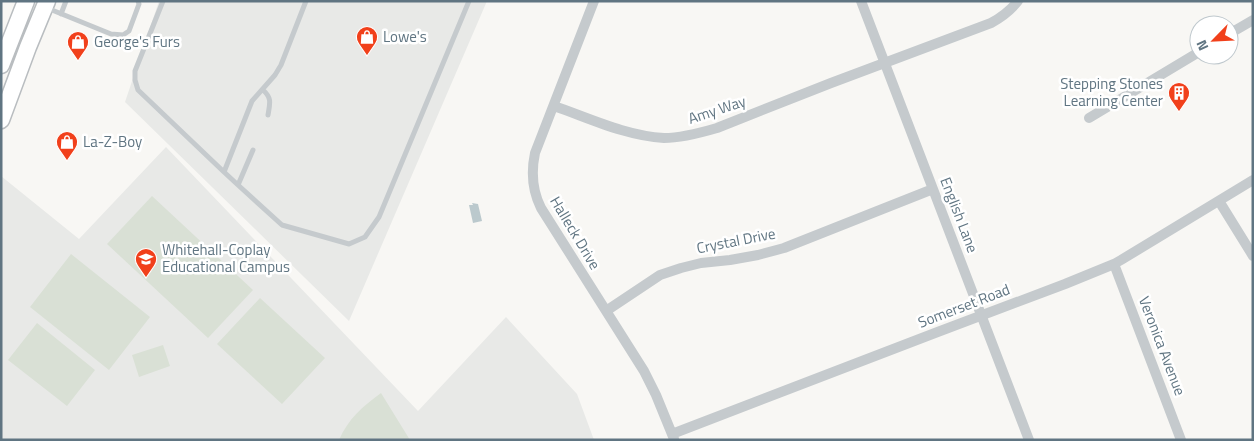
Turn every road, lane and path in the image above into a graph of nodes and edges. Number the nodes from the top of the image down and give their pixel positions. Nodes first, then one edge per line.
1 (26, 1) edge
2 (66, 1) edge
3 (138, 1) edge
4 (163, 1) edge
5 (306, 1) edge
6 (469, 1) edge
7 (594, 1) edge
8 (861, 1) edge
9 (1018, 1) edge
10 (46, 4) edge
11 (61, 14) junction
12 (1253, 20) edge
13 (1239, 28) edge
14 (1189, 58) edge
15 (885, 63) junction
16 (1, 65) edge
17 (262, 90) junction
18 (554, 106) junction
19 (268, 115) dead end
20 (1089, 118) dead end
21 (1, 120) edge
22 (253, 150) dead end
23 (224, 172) junction
24 (1253, 180) edge
25 (238, 185) junction
26 (934, 189) junction
27 (1219, 201) junction
28 (1253, 256) edge
29 (1114, 264) junction
30 (606, 312) junction
31 (982, 315) junction
32 (673, 437) edge
33 (1029, 440) edge
34 (1182, 440) edge

1 - 16 highway
2 - 11 lane
3 - 11 lane
4 - 23 lane
5 - 17 lane
6 - 25 lane
7 - 18 street, Halleck Drive
8 - 15 street, English Lane
9 - 15 street
10 - 11 lane
10 - 21 highway
12 - 13 street
14 - 20 street
15 - 18 street, Amy Way
15 - 26 street, English Lane
17 - 19 lane
17 - 23 lane
18 - 30 street, Halleck Drive
22 - 25 lane
23 - 25 lane
24 - 27 street, Somerset Road
26 - 30 street, Crystal Drive
26 - 31 street, English Lane
27 - 28 street
27 - 29 street, Somerset Road
29 - 31 street, Somerset Road
29 - 34 street, Veronica Avenue
30 - 32 street, Halleck Drive
31 - 32 street, Somerset Road
31 - 33 street, English Lane

